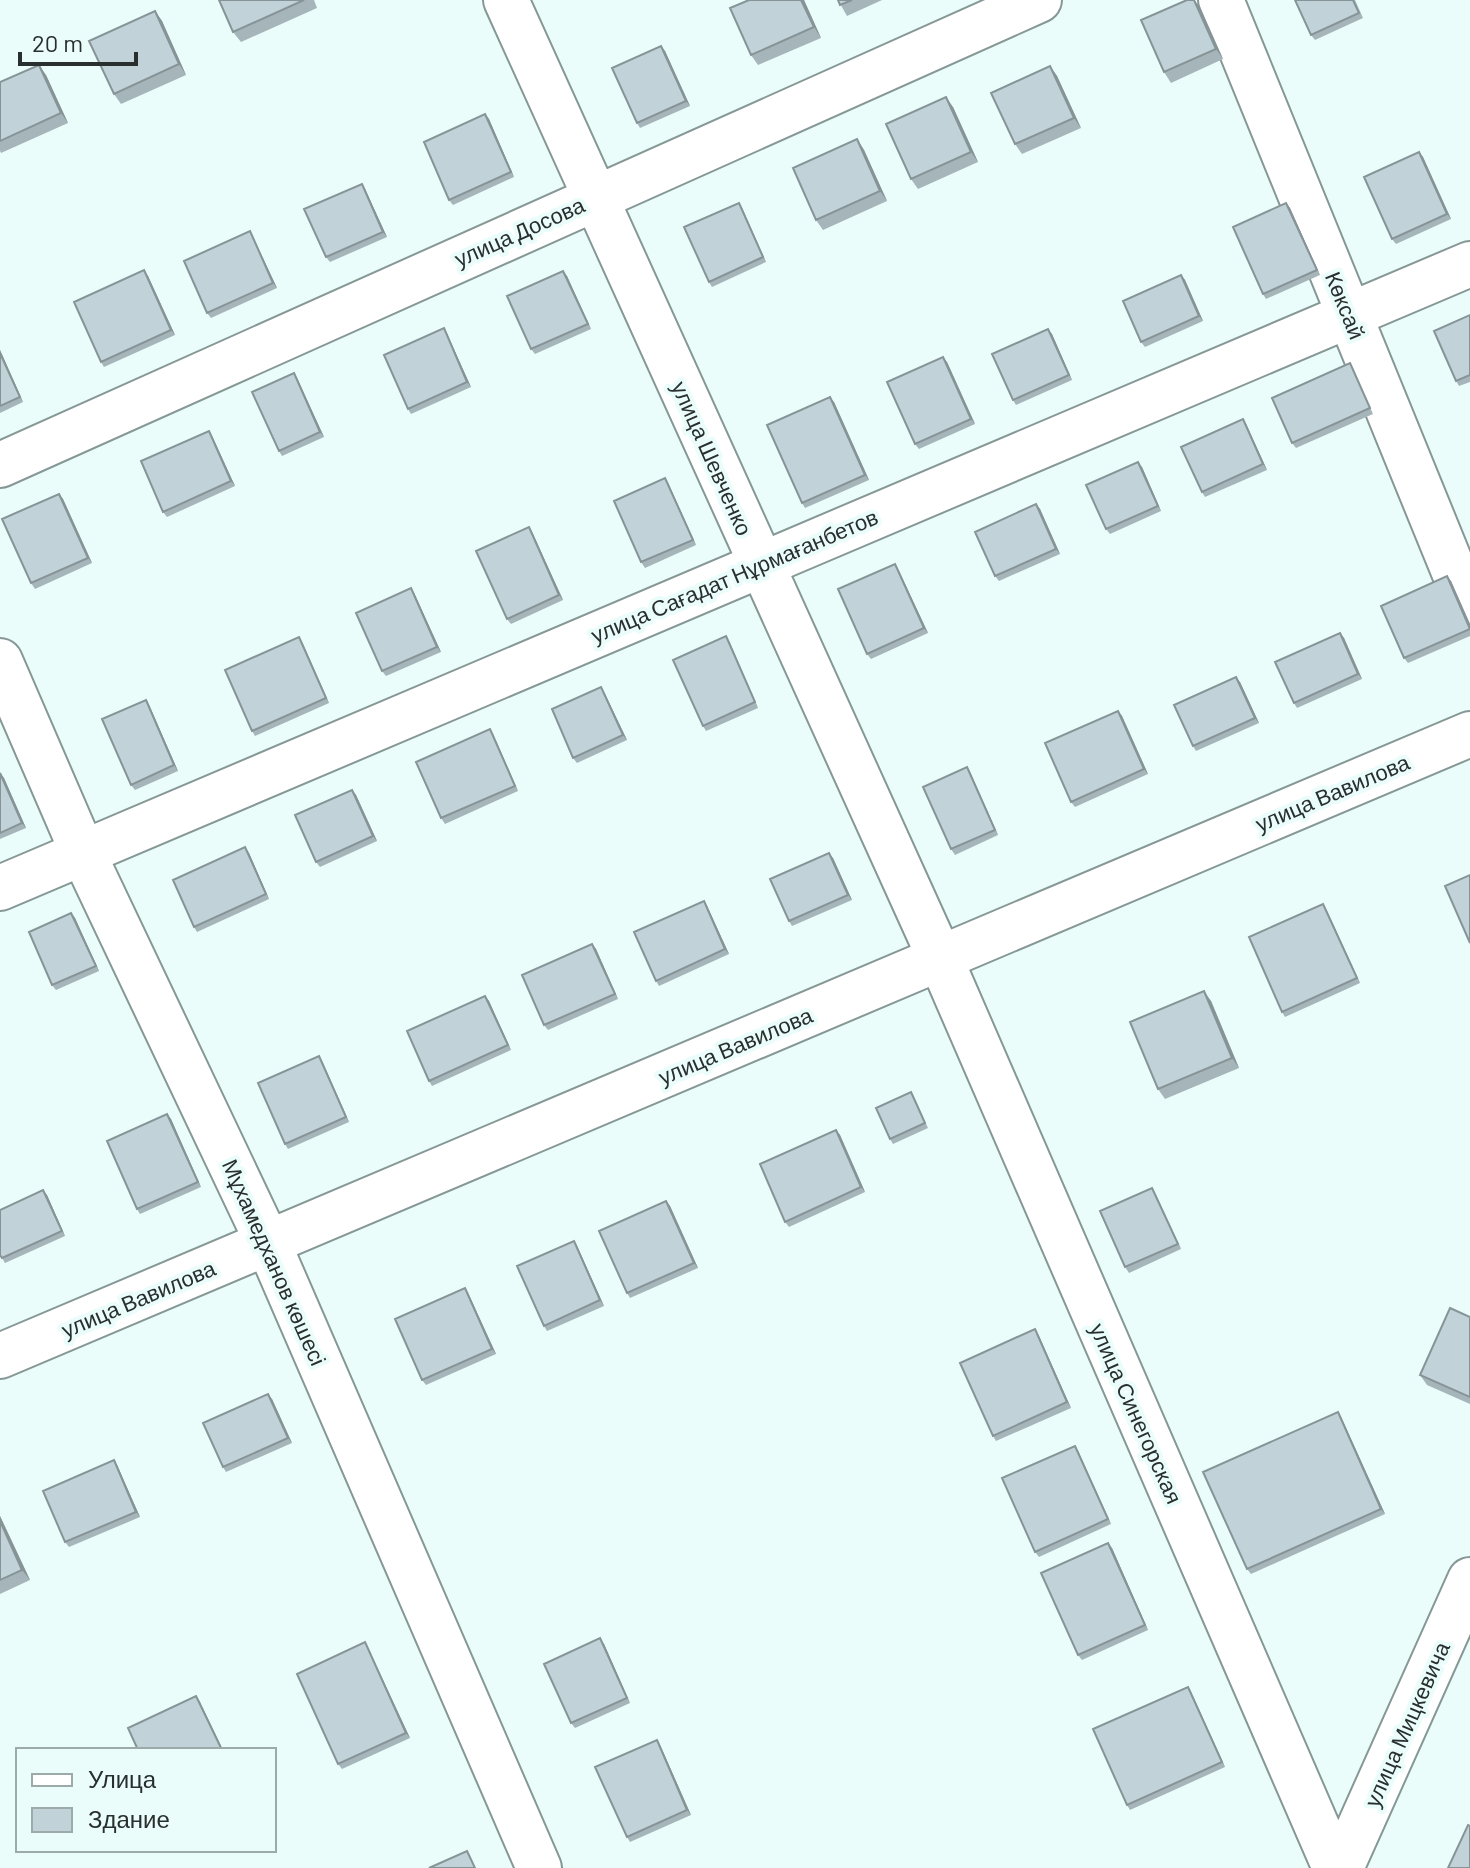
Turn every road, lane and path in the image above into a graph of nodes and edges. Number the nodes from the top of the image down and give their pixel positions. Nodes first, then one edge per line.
1 (506, 0) edge
2 (1039, 0) edge
3 (1221, 0) edge
4 (595, 197) junction
5 (1470, 264) edge
6 (1351, 316) junction
7 (0, 465) edge
8 (760, 563) junction
9 (1470, 611) edge
10 (0, 661) edge
11 (1470, 734) edge
12 (83, 853) junction
13 (0, 888) edge
14 (940, 958) junction
15 (268, 1243) junction
16 (0, 1356) edge
17 (1470, 1580) edge
18 (539, 1868) edge
19 (1338, 1868) edge

1 - 4 street, улица Шевченко
2 - 4 street, улица Досова
3 - 6 street, Көксай
4 - 7 street, улица Досова
4 - 8 street, улица Шевченко
5 - 6 street, улица Сағадат Нұрмағанбетов
6 - 8 street, улица Сағадат Нұрмағанбетов
6 - 9 street, Көксай
8 - 12 street, улица Сағадат Нұрмағанбетов
8 - 14 street, улица Шевченко
10 - 12 street, Мұхамедханов көшесі
11 - 14 street, улица Вавилова
12 - 13 street, улица Сағадат Нұрмағанбетов
12 - 15 street, Мұхамедханов көшесі
14 - 15 street, улица Вавилова
14 - 19 street, улица Синегорская
15 - 16 street, улица Вавилова
15 - 18 street, Мұхамедханов көшесі
17 - 19 street, улица Мицкевича

